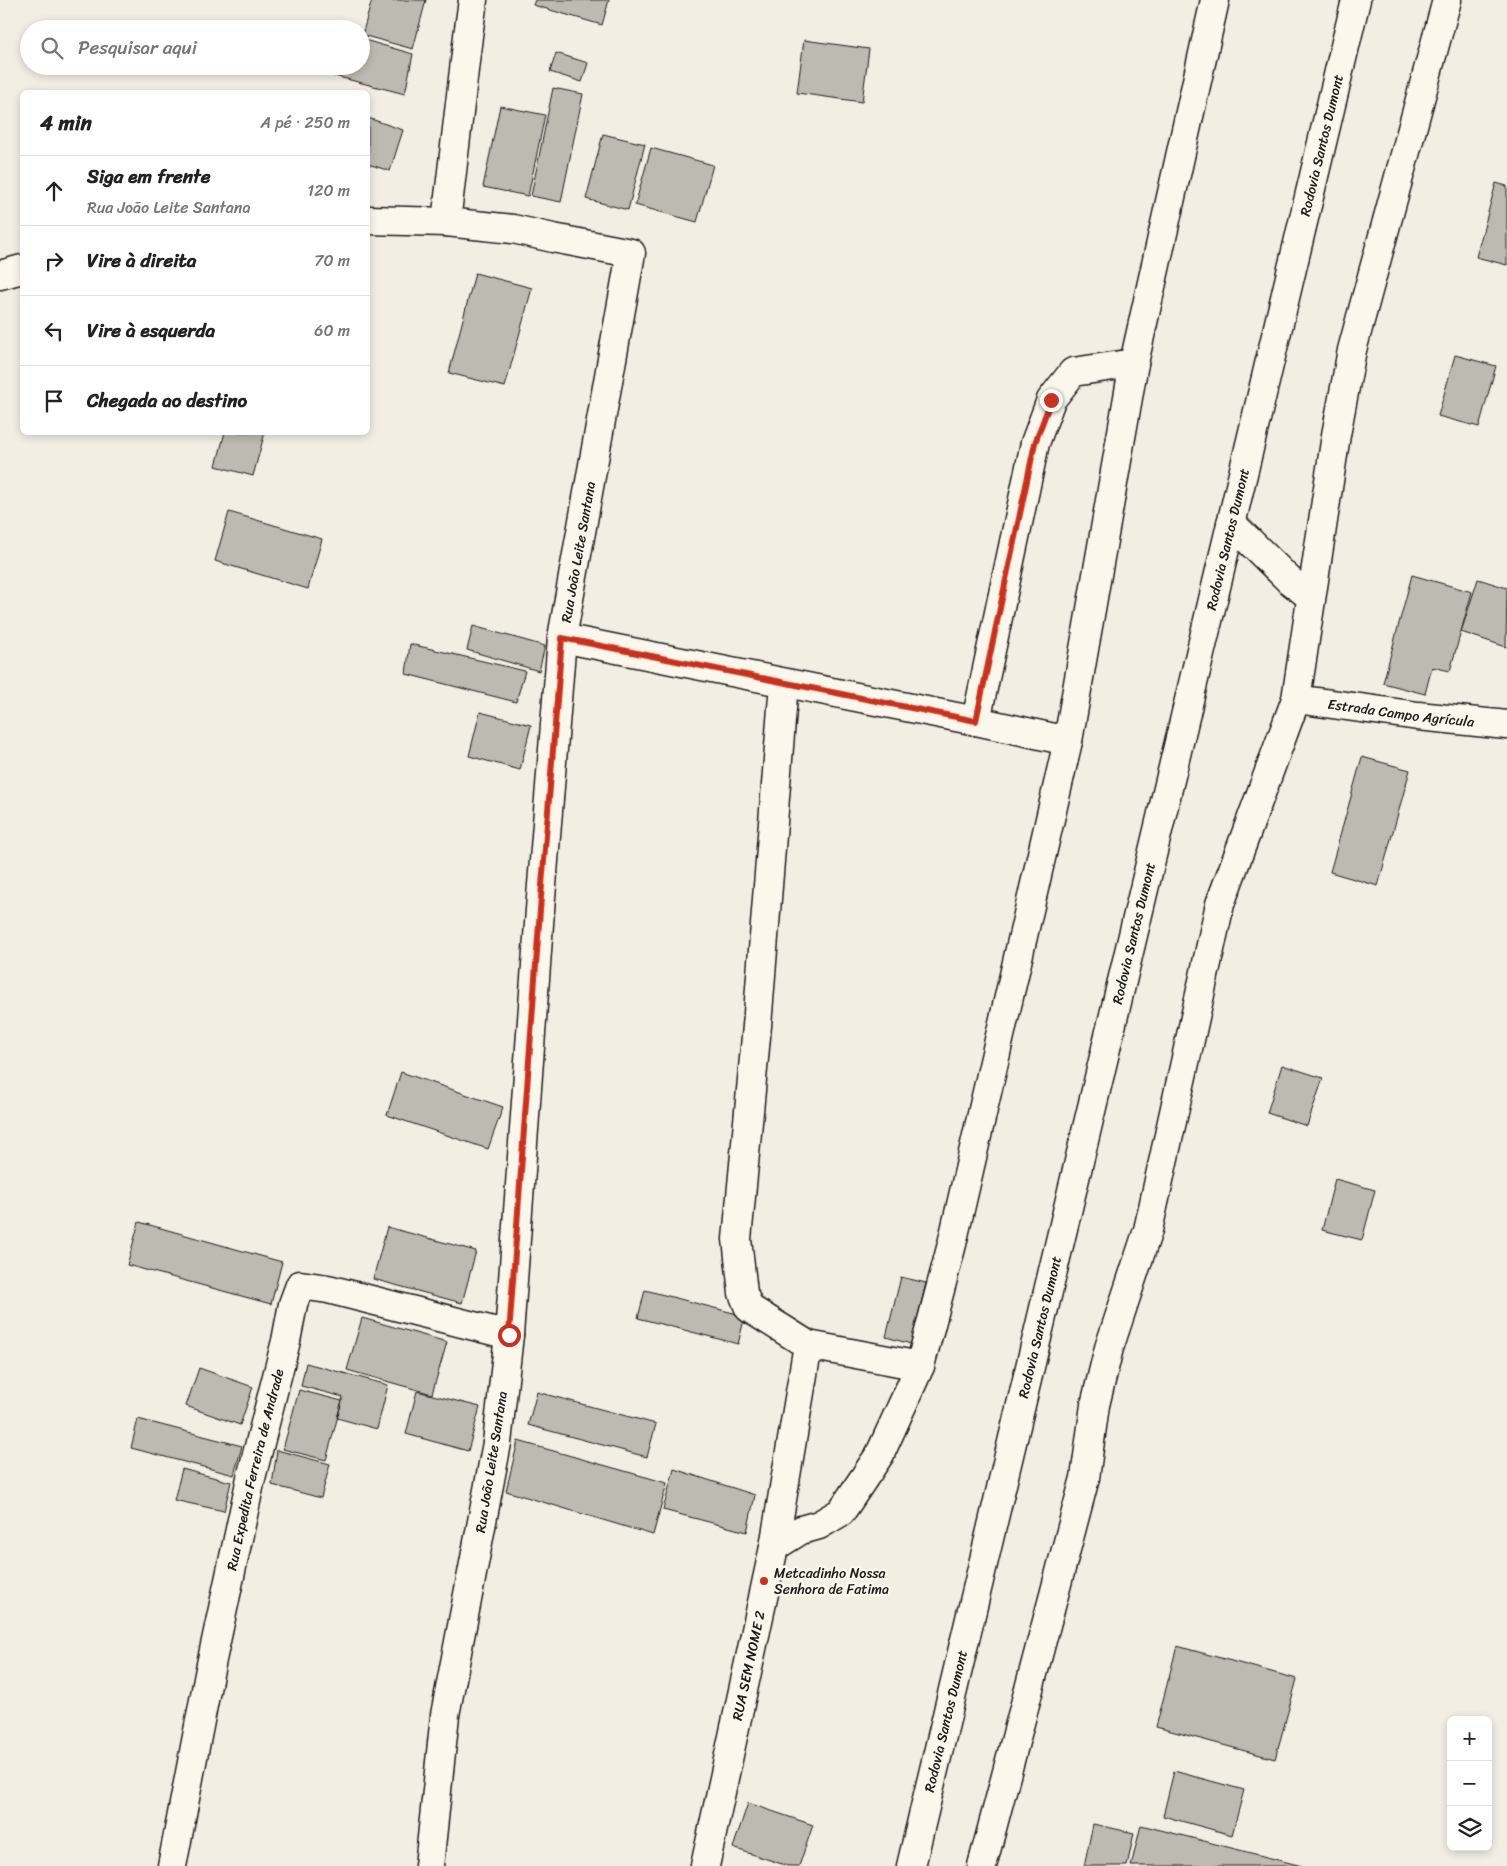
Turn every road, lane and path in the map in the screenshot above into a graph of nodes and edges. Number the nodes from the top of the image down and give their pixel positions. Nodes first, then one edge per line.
1 (473, 0) edge
2 (1215, 0) edge
3 (1356, 0) edge
4 (1447, 0) edge
5 (370, 220) edge
6 (446, 222) junction
7 (20, 270) edge
8 (0, 275) edge
9 (1134, 363) junction
10 (1231, 524) junction
11 (1311, 597) junction
12 (562, 638) junction
13 (784, 684) junction
14 (1296, 699) junction
15 (976, 721) junction
16 (1507, 726) edge
17 (1068, 741) junction
18 (509, 1335) junction
19 (808, 1345) junction
20 (920, 1366) junction
21 (774, 1547) junction
22 (172, 1866) edge
23 (429, 1866) edge
24 (705, 1866) edge
25 (911, 1866) edge
26 (982, 1866) edge

1 - 6 main road
2 - 9 main road
3 - 10 main road, Rodovia Santos Dumont
4 - 11 main road
5 - 6 main road
6 - 12 main road, Rua João Leite Santana
7 - 8 main road
9 - 15 main road
9 - 17 main road
10 - 11 main road
10 - 25 main road, Rodovia Santos Dumont
11 - 14 main road
12 - 13 main road
12 - 18 main road, Rua João Leite Santana
13 - 15 main road
13 - 19 main road
14 - 16 main road, Estrada Campo Agrícula
14 - 26 main road
15 - 17 main road
17 - 20 main road
18 - 22 main road, Rua Expedita Ferreira de Andrade
18 - 23 main road, Rua João Leite Santana
19 - 20 main road
19 - 21 main road, RUA SEM NOME 2
20 - 21 main road
21 - 24 main road, RUA SEM NOME 2

